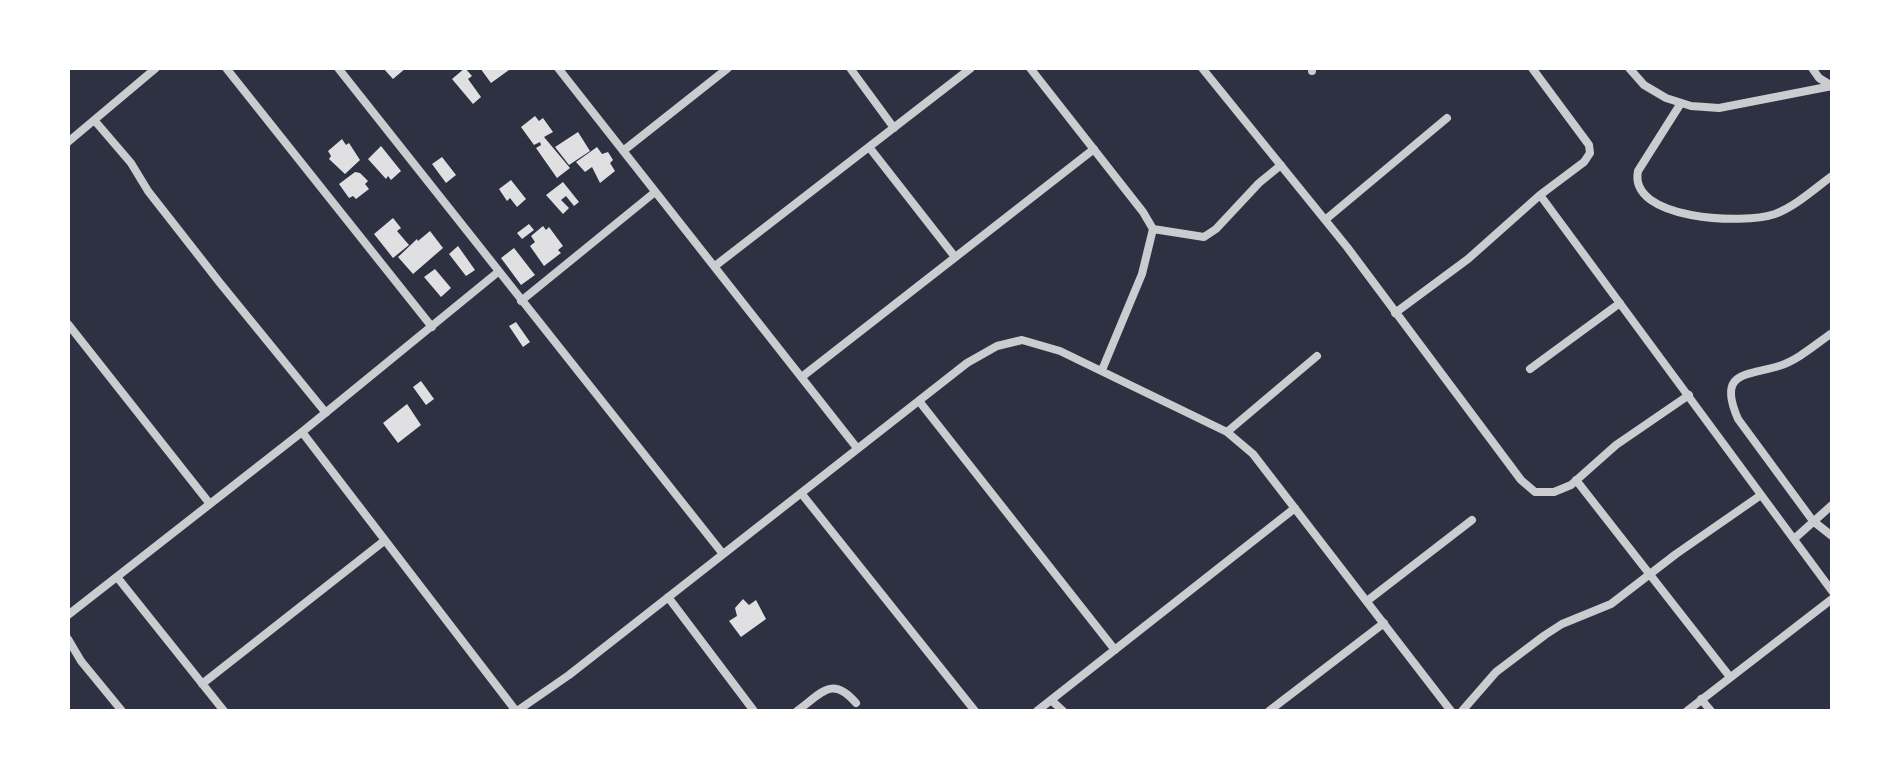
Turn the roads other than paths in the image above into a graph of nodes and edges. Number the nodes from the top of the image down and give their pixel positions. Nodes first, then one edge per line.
1 (156, 68) edge
2 (226, 68) edge
3 (338, 68) edge
4 (558, 68) edge
5 (728, 68) edge
6 (850, 68) edge
7 (971, 68) edge
8 (1030, 68) edge
9 (1202, 68) edge
10 (1532, 68) edge
11 (1629, 68) edge
12 (1812, 68) edge
13 (1832, 86) edge
14 (1681, 103) junction
15 (1447, 118) dead end
16 (95, 121) junction
17 (894, 128) junction
18 (68, 142) edge
19 (869, 147) junction
20 (1094, 149) junction
21 (623, 151) junction
22 (1281, 165) junction
23 (1832, 176) edge
24 (655, 192) junction
25 (1540, 195) junction
26 (1325, 220) junction
27 (1153, 229) junction
28 (955, 257) junction
29 (715, 266) junction
30 (498, 272) junction
31 (521, 301) junction
32 (1620, 303) junction
33 (1395, 313) junction
34 (68, 324) edge
35 (432, 327) junction
36 (1832, 333) edge
37 (1317, 356) dead end
38 (1530, 369) dead end
39 (1102, 370) junction
40 (803, 376) junction
41 (1689, 395) junction
42 (919, 401) junction
43 (326, 413) junction
44 (302, 432) junction
45 (1227, 432) junction
46 (857, 448) junction
47 (1576, 480) junction
48 (801, 493) junction
49 (1761, 495) junction
50 (210, 504) junction
51 (1832, 505) edge
52 (1295, 508) junction
53 (1472, 520) dead end
54 (1813, 521) junction
55 (1832, 536) edge
56 (1794, 539) junction
57 (384, 541) junction
58 (723, 554) junction
59 (1651, 574) junction
60 (117, 577) junction
61 (1832, 591) edge
62 (668, 597) junction
63 (1832, 599) edge
64 (1367, 601) junction
65 (68, 615) edge
66 (1384, 623) junction
67 (68, 639) edge
68 (1115, 650) junction
69 (1730, 677) junction
70 (202, 684) junction
71 (1701, 699) junction
72 (1051, 700) junction
73 (856, 703) dead end
74 (122, 711) edge
75 (224, 711) edge
76 (516, 711) edge
77 (754, 711) edge
78 (797, 711) edge
79 (975, 711) edge
80 (1037, 711) edge
81 (1063, 711) edge
82 (1269, 711) edge
83 (1451, 711) edge
84 (1462, 711) edge
85 (1687, 711) edge
86 (1711, 711) edge

1 - 16 street
2 - 35 street
3 - 30 street
4 - 21 street
5 - 21 street
6 - 17 street
7 - 17 street
8 - 20 street
9 - 22 street
10 - 25 street
11 - 14 street
12 - 13 street
13 - 14 street
14 - 23 street
15 - 26 street
16 - 18 street
16 - 43 street
17 - 19 street
19 - 28 street
19 - 29 street
20 - 27 street
20 - 28 street
21 - 24 street
22 - 26 street
22 - 27 street
24 - 29 street
24 - 31 street
25 - 32 street
25 - 33 street
26 - 33 street
27 - 39 street
28 - 40 street
29 - 40 street
30 - 31 street
30 - 35 street
31 - 58 street
32 - 38 street
32 - 41 street
33 - 47 street
34 - 50 street
35 - 43 street
36 - 54 street
37 - 45 street
39 - 42 street
39 - 45 street
40 - 46 street
41 - 47 street
41 - 49 street
42 - 46 street
42 - 68 street
43 - 44 street
44 - 50 street
44 - 57 street
45 - 52 street
46 - 48 street
47 - 59 street
48 - 58 street
48 - 79 street
49 - 56 street
49 - 59 street
50 - 60 street
51 - 54 street
52 - 64 street
52 - 68 street
53 - 64 street
54 - 55 street
54 - 56 street
56 - 61 street
57 - 70 street
57 - 76 street
58 - 62 street
59 - 69 street
59 - 84 street
60 - 65 street
60 - 70 street
62 - 76 street
62 - 77 street
63 - 69 street
64 - 66 street
66 - 82 street
66 - 83 street
67 - 74 street
68 - 72 street
69 - 71 street
70 - 75 street
71 - 85 street
71 - 86 street
72 - 80 street
72 - 81 street
73 - 78 street

